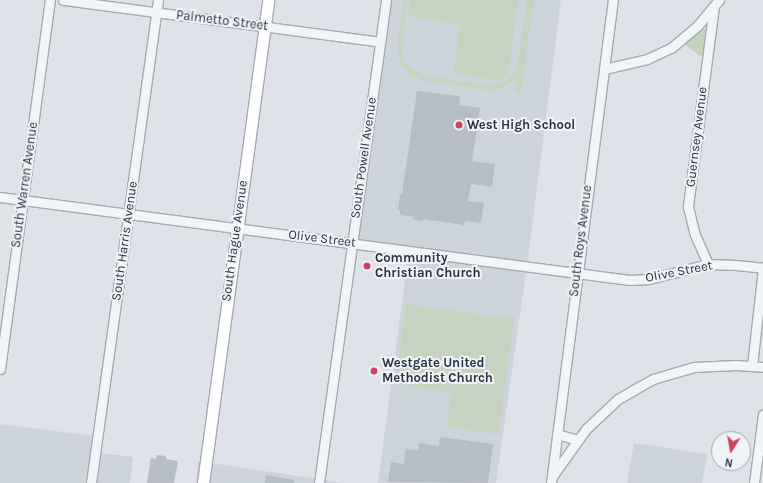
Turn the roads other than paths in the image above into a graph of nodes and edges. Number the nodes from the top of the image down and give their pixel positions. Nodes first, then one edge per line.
1 (50, 0) edge
2 (64, 0) edge
3 (158, 0) edge
4 (268, 0) edge
5 (386, 0) edge
6 (613, 0) edge
7 (717, 4) edge
8 (157, 12) junction
9 (265, 26) junction
10 (380, 42) junction
11 (604, 69) junction
12 (0, 197) edge
13 (23, 200) junction
14 (128, 213) junction
15 (237, 228) junction
16 (353, 243) junction
17 (708, 264) junction
18 (763, 268) edge
19 (577, 273) junction
20 (752, 366) junction
21 (763, 367) edge
22 (0, 369) edge
23 (763, 415) edge
24 (557, 434) junction
25 (578, 440) junction
26 (551, 480) edge
27 (91, 483) edge
28 (203, 483) edge
29 (319, 483) edge
30 (754, 483) edge

1 - 13 street, South Warren Avenue
2 - 8 street, Palmetto Street
3 - 8 street, South Harris Avenue
4 - 9 main road, South Hague Avenue
5 - 10 street, South Powell Avenue
6 - 11 street, South Roys Avenue
7 - 11 street
7 - 17 street, Guernsey Avenue
8 - 9 street, Palmetto Street
8 - 14 street, South Harris Avenue
9 - 10 street, Palmetto Street
9 - 15 main road, South Hague Avenue
10 - 16 street, South Powell Avenue
11 - 19 street, South Roys Avenue
12 - 13 street, Olive Street
13 - 14 street, Olive Street
13 - 22 street, South Warren Avenue
14 - 15 street, Olive Street
14 - 27 street, South Harris Avenue
15 - 16 street, Olive Street
15 - 28 main road, South Hague Avenue
16 - 19 street, Olive Street
16 - 29 street, South Powell Avenue
17 - 18 street, Olive Street
17 - 19 street, Olive Street
18 - 20 street
19 - 24 street, South Roys Avenue
20 - 21 street
20 - 25 street
23 - 30 street
24 - 25 street
24 - 26 street, South Roys Avenue
25 - 26 street

